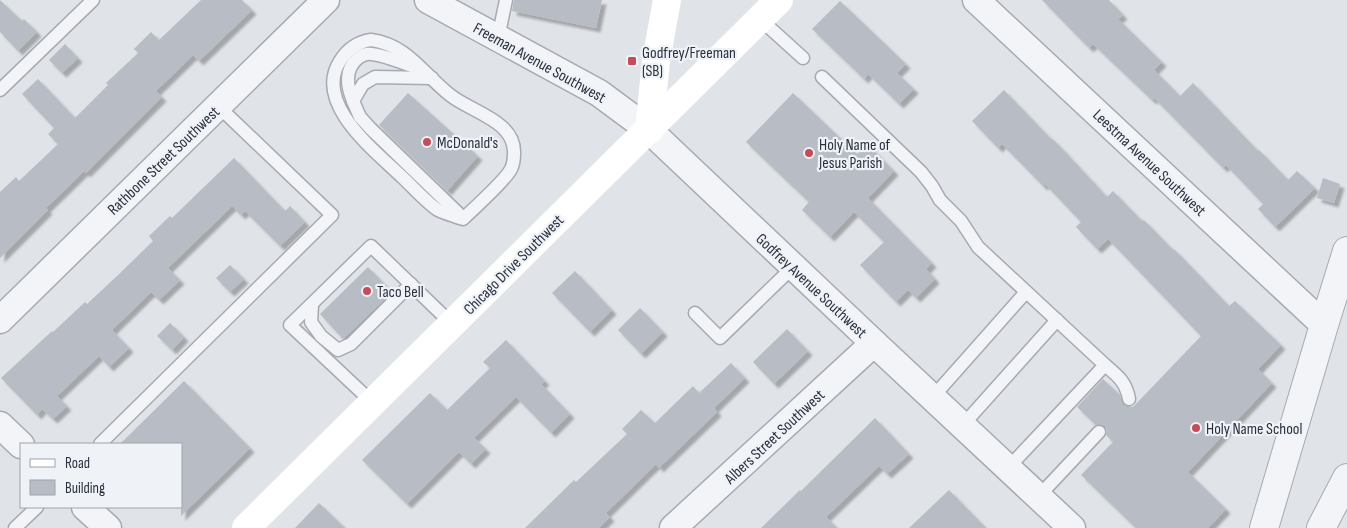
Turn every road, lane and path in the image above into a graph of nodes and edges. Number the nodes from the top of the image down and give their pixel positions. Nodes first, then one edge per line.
1 (93, 0) edge
2 (326, 0) edge
3 (428, 0) edge
4 (506, 0) edge
5 (667, 0) edge
6 (976, 0) edge
7 (770, 9) edge
8 (498, 38) junction
9 (803, 58) dead end
10 (428, 74) junction
11 (822, 77) dead end
12 (0, 90) edge
13 (352, 101) junction
14 (218, 106) junction
15 (649, 130) junction
16 (463, 219) junction
17 (1347, 252) edge
18 (793, 266) junction
19 (411, 284) junction
20 (1026, 292) junction
21 (312, 305) junction
22 (695, 313) dead end
23 (0, 320) edge
24 (1057, 320) junction
25 (452, 324) junction
26 (1324, 325) junction
27 (874, 343) junction
28 (1105, 365) junction
29 (932, 398) junction
30 (1130, 398) dead end
31 (372, 403) junction
32 (0, 425) edge
33 (962, 426) junction
34 (1099, 432) dead end
35 (101, 443) edge
36 (20, 444) edge
37 (1008, 468) junction
38 (1347, 478) edge
39 (1038, 497) junction
40 (36, 508) edge
41 (86, 508) edge
42 (15, 528) edge
43 (108, 528) edge
44 (246, 528) edge
45 (673, 528) edge
46 (1072, 528) edge
47 (1264, 528) edge
48 (1321, 528) edge

1 - 12 lane
2 - 14 street, Rathbone Street Southwest
3 - 8 street, Freeman Avenue Southwest
4 - 8 lane
5 - 15 main road
6 - 26 street, Leestma Avenue Southwest
7 - 9 lane
7 - 15 main road, Chicago Drive Southwest
8 - 15 street, Freeman Avenue Southwest
10 - 13 lane
10 - 13 lane
10 - 16 lane
10 - 16 lane
11 - 20 lane
13 - 16 lane
14 - 23 street, Rathbone Street Southwest
14 - 35 lane
15 - 18 street, Godfrey Avenue Southwest
15 - 25 main road, Chicago Drive Southwest
17 - 26 street
18 - 22 lane
18 - 27 street, Godfrey Avenue Southwest
19 - 21 lane
19 - 21 lane
19 - 25 lane
20 - 24 lane
20 - 29 lane
21 - 31 lane
24 - 28 lane
24 - 33 lane
25 - 31 main road, Chicago Drive Southwest
26 - 47 street
27 - 29 street, Godfrey Avenue Southwest
27 - 45 street, Albers Street Southwest
28 - 30 lane
28 - 37 lane
29 - 33 street, Godfrey Avenue Southwest
31 - 44 main road, Chicago Drive Southwest
32 - 36 street
33 - 37 street, Godfrey Avenue Southwest
34 - 39 lane
37 - 39 street, Godfrey Avenue Southwest
38 - 48 street
39 - 46 street, Godfrey Avenue Southwest
40 - 42 lane
41 - 43 street

